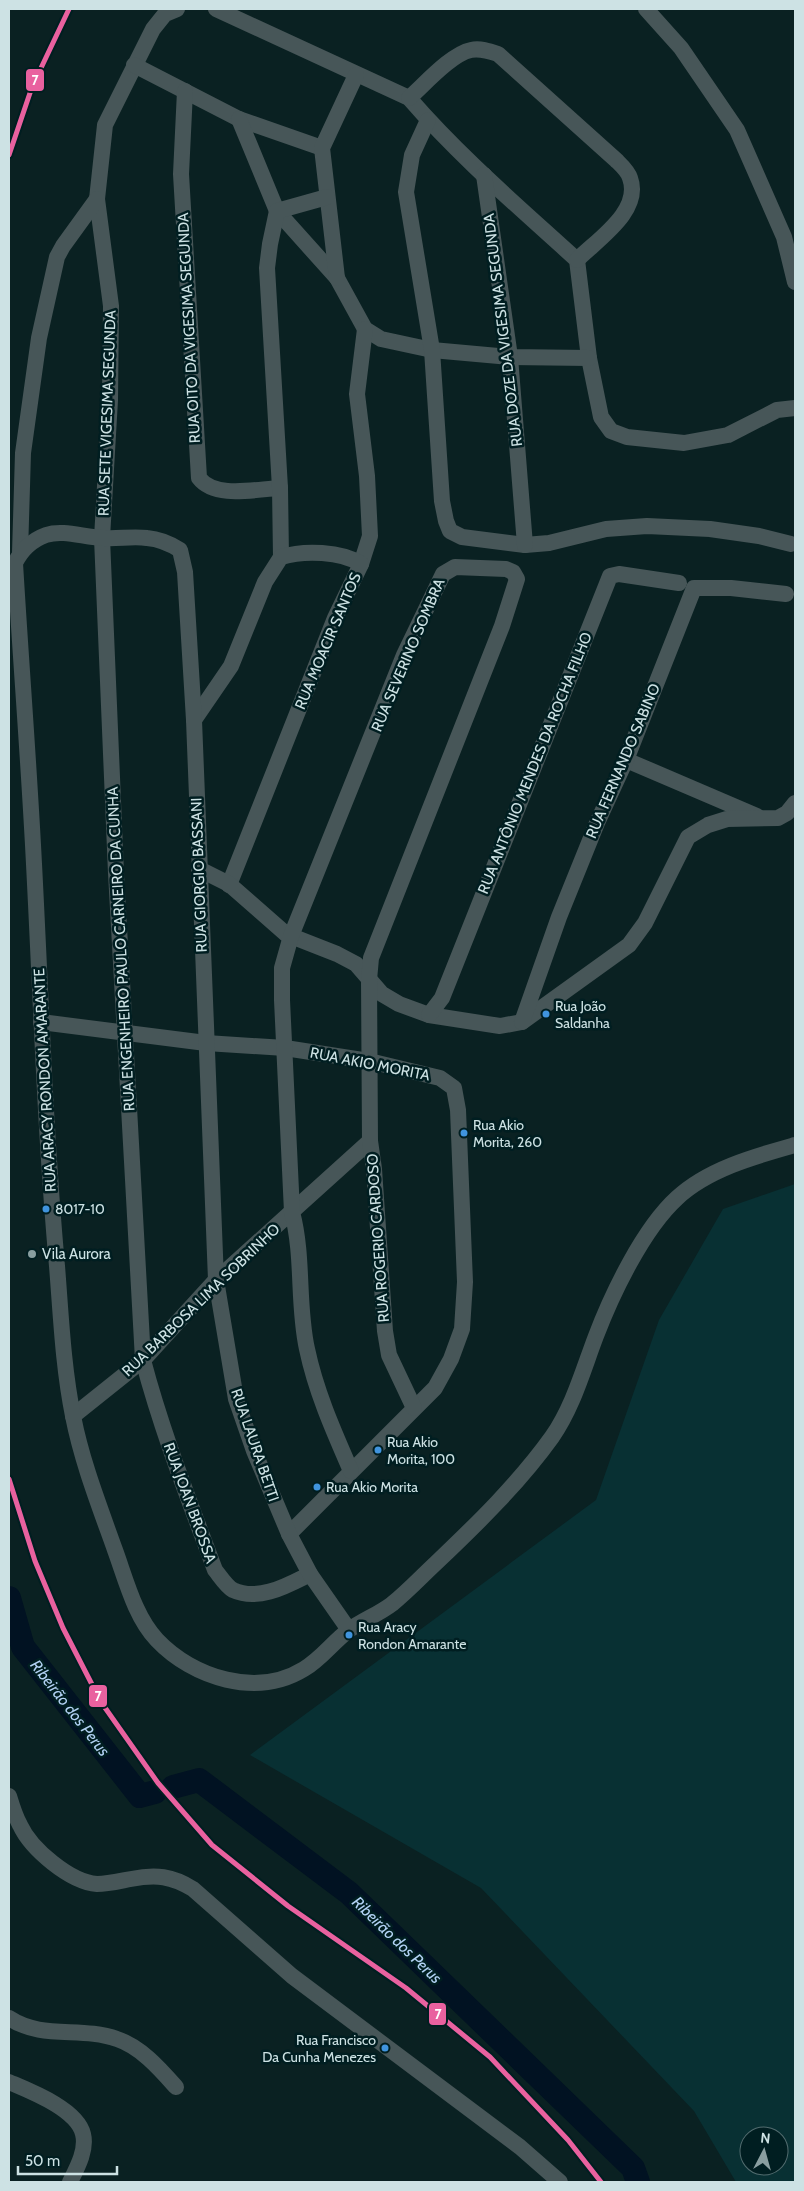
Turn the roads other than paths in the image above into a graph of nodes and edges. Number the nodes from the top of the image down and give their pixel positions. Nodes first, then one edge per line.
1 (177, 9) edge
2 (216, 9) edge
3 (646, 9) edge
4 (134, 65) junction
5 (356, 75) junction
6 (185, 91) junction
7 (409, 98) junction
8 (239, 119) junction
9 (428, 120) junction
10 (322, 148) junction
11 (484, 175) junction
12 (326, 197) junction
13 (97, 199) junction
14 (277, 211) junction
15 (577, 260) junction
16 (337, 278) junction
17 (795, 282) edge
18 (364, 329) junction
19 (432, 350) junction
20 (510, 357) junction
21 (590, 358) junction
22 (795, 408) edge
23 (280, 488) junction
24 (102, 538) junction
25 (791, 544) dead end
26 (525, 545) junction
27 (20, 553) junction
28 (281, 557) junction
29 (361, 564) junction
30 (679, 583) dead end
31 (786, 594) dead end
32 (194, 720) junction
33 (626, 760) junction
34 (795, 803) edge
35 (766, 820) junction
36 (199, 869) junction
37 (229, 885) junction
38 (292, 936) junction
39 (369, 980) junction
40 (429, 1015) junction
41 (41, 1022) junction
42 (522, 1022) junction
43 (126, 1034) junction
44 (206, 1043) junction
45 (285, 1048) junction
46 (369, 1062) junction
47 (370, 1141) junction
48 (795, 1145) edge
49 (292, 1212) junction
50 (216, 1280) junction
51 (143, 1360) junction
52 (414, 1408) junction
53 (73, 1416) junction
54 (351, 1471) junction
55 (289, 1534) junction
56 (310, 1574) junction
57 (349, 1630) junction
58 (9, 1796) edge
59 (9, 2018) edge
60 (9, 2082) edge
61 (176, 2087) dead end
62 (70, 2182) edge
63 (560, 2182) edge

1 - 4 street, RUA SETE VIGESIMA SEGUNDA
2 - 5 street
3 - 17 street
4 - 6 street
4 - 13 street, RUA SETE VIGESIMA SEGUNDA
5 - 7 street
5 - 10 street
6 - 8 street
6 - 23 street, RUA OITO DA VIGESIMA SEGUNDA
7 - 9 street
7 - 15 street
8 - 10 street
8 - 14 street
9 - 11 street
9 - 19 street
10 - 12 street
11 - 15 street
11 - 20 street, RUA DOZE DA VIGESIMA SEGUNDA
12 - 14 street
12 - 16 street
13 - 24 street, RUA SETE VIGESIMA SEGUNDA
13 - 27 street, RUA ARACY RONDON AMARANTE
14 - 16 street
14 - 23 street
15 - 21 street
16 - 18 street
18 - 19 street
18 - 29 street
19 - 20 street
19 - 26 street
20 - 21 street
20 - 26 street, RUA DOZE DA VIGESIMA SEGUNDA
21 - 22 street
23 - 28 street
24 - 27 street
24 - 32 street, RUA GIORGIO BASSANI
24 - 43 street, RUA ENGENHEIRO PAULO CARNEIRO DA CUNHA
25 - 26 street
27 - 41 street, RUA ARACY RONDON AMARANTE
28 - 29 street, RUA MOACIR SANTOS
28 - 32 street
29 - 37 street, RUA MOACIR SANTOS
30 - 40 street, RUA ANTÔNIO MENDES DA ROCHA FILHO
31 - 33 street, RUA FERNANDO SABINO
32 - 36 street, RUA GIORGIO BASSANI
33 - 35 street
33 - 42 street, RUA FERNANDO SABINO
34 - 35 street
35 - 42 street
36 - 37 street
36 - 44 street, RUA GIORGIO BASSANI
37 - 38 street
38 - 39 street
38 - 39 street, RUA SEVERINO SOMBRA
38 - 45 street, RUA SEVERINO SOMBRA
39 - 40 street
39 - 46 street, RUA ROGERIO CARDOSO
40 - 42 street
41 - 43 street, RUA AKIO MORITA
41 - 53 street, RUA ARACY RONDON AMARANTE
43 - 44 street, RUA AKIO MORITA
43 - 51 street, RUA ENGENHEIRO PAULO CARNEIRO DA CUNHA
44 - 45 street, RUA AKIO MORITA
44 - 50 street, RUA GIORGIO BASSANI
45 - 46 street, RUA AKIO MORITA
45 - 49 street, RUA SEVERINO SOMBRA
46 - 47 street, RUA ROGERIO CARDOSO
46 - 52 street, RUA AKIO MORITA
47 - 49 street, RUA BARBOSA LIMA SOBRINHO
47 - 52 street, RUA ROGERIO CARDOSO
48 - 57 street, RUA ARACY RONDON AMARANTE
49 - 50 street, RUA BARBOSA LIMA SOBRINHO
49 - 54 street, RUA SEVERINO SOMBRA
50 - 51 street, RUA BARBOSA LIMA SOBRINHO
50 - 55 street, RUA LAURA BETTI
51 - 53 street, RUA BARBOSA LIMA SOBRINHO
51 - 56 street, RUA JOAN BROSSA
52 - 54 street, RUA AKIO MORITA
53 - 57 street, RUA ARACY RONDON AMARANTE
54 - 55 street, RUA AKIO MORITA
55 - 56 street, RUA LAURA BETTI
56 - 57 street
58 - 63 street
59 - 61 street
60 - 62 street

